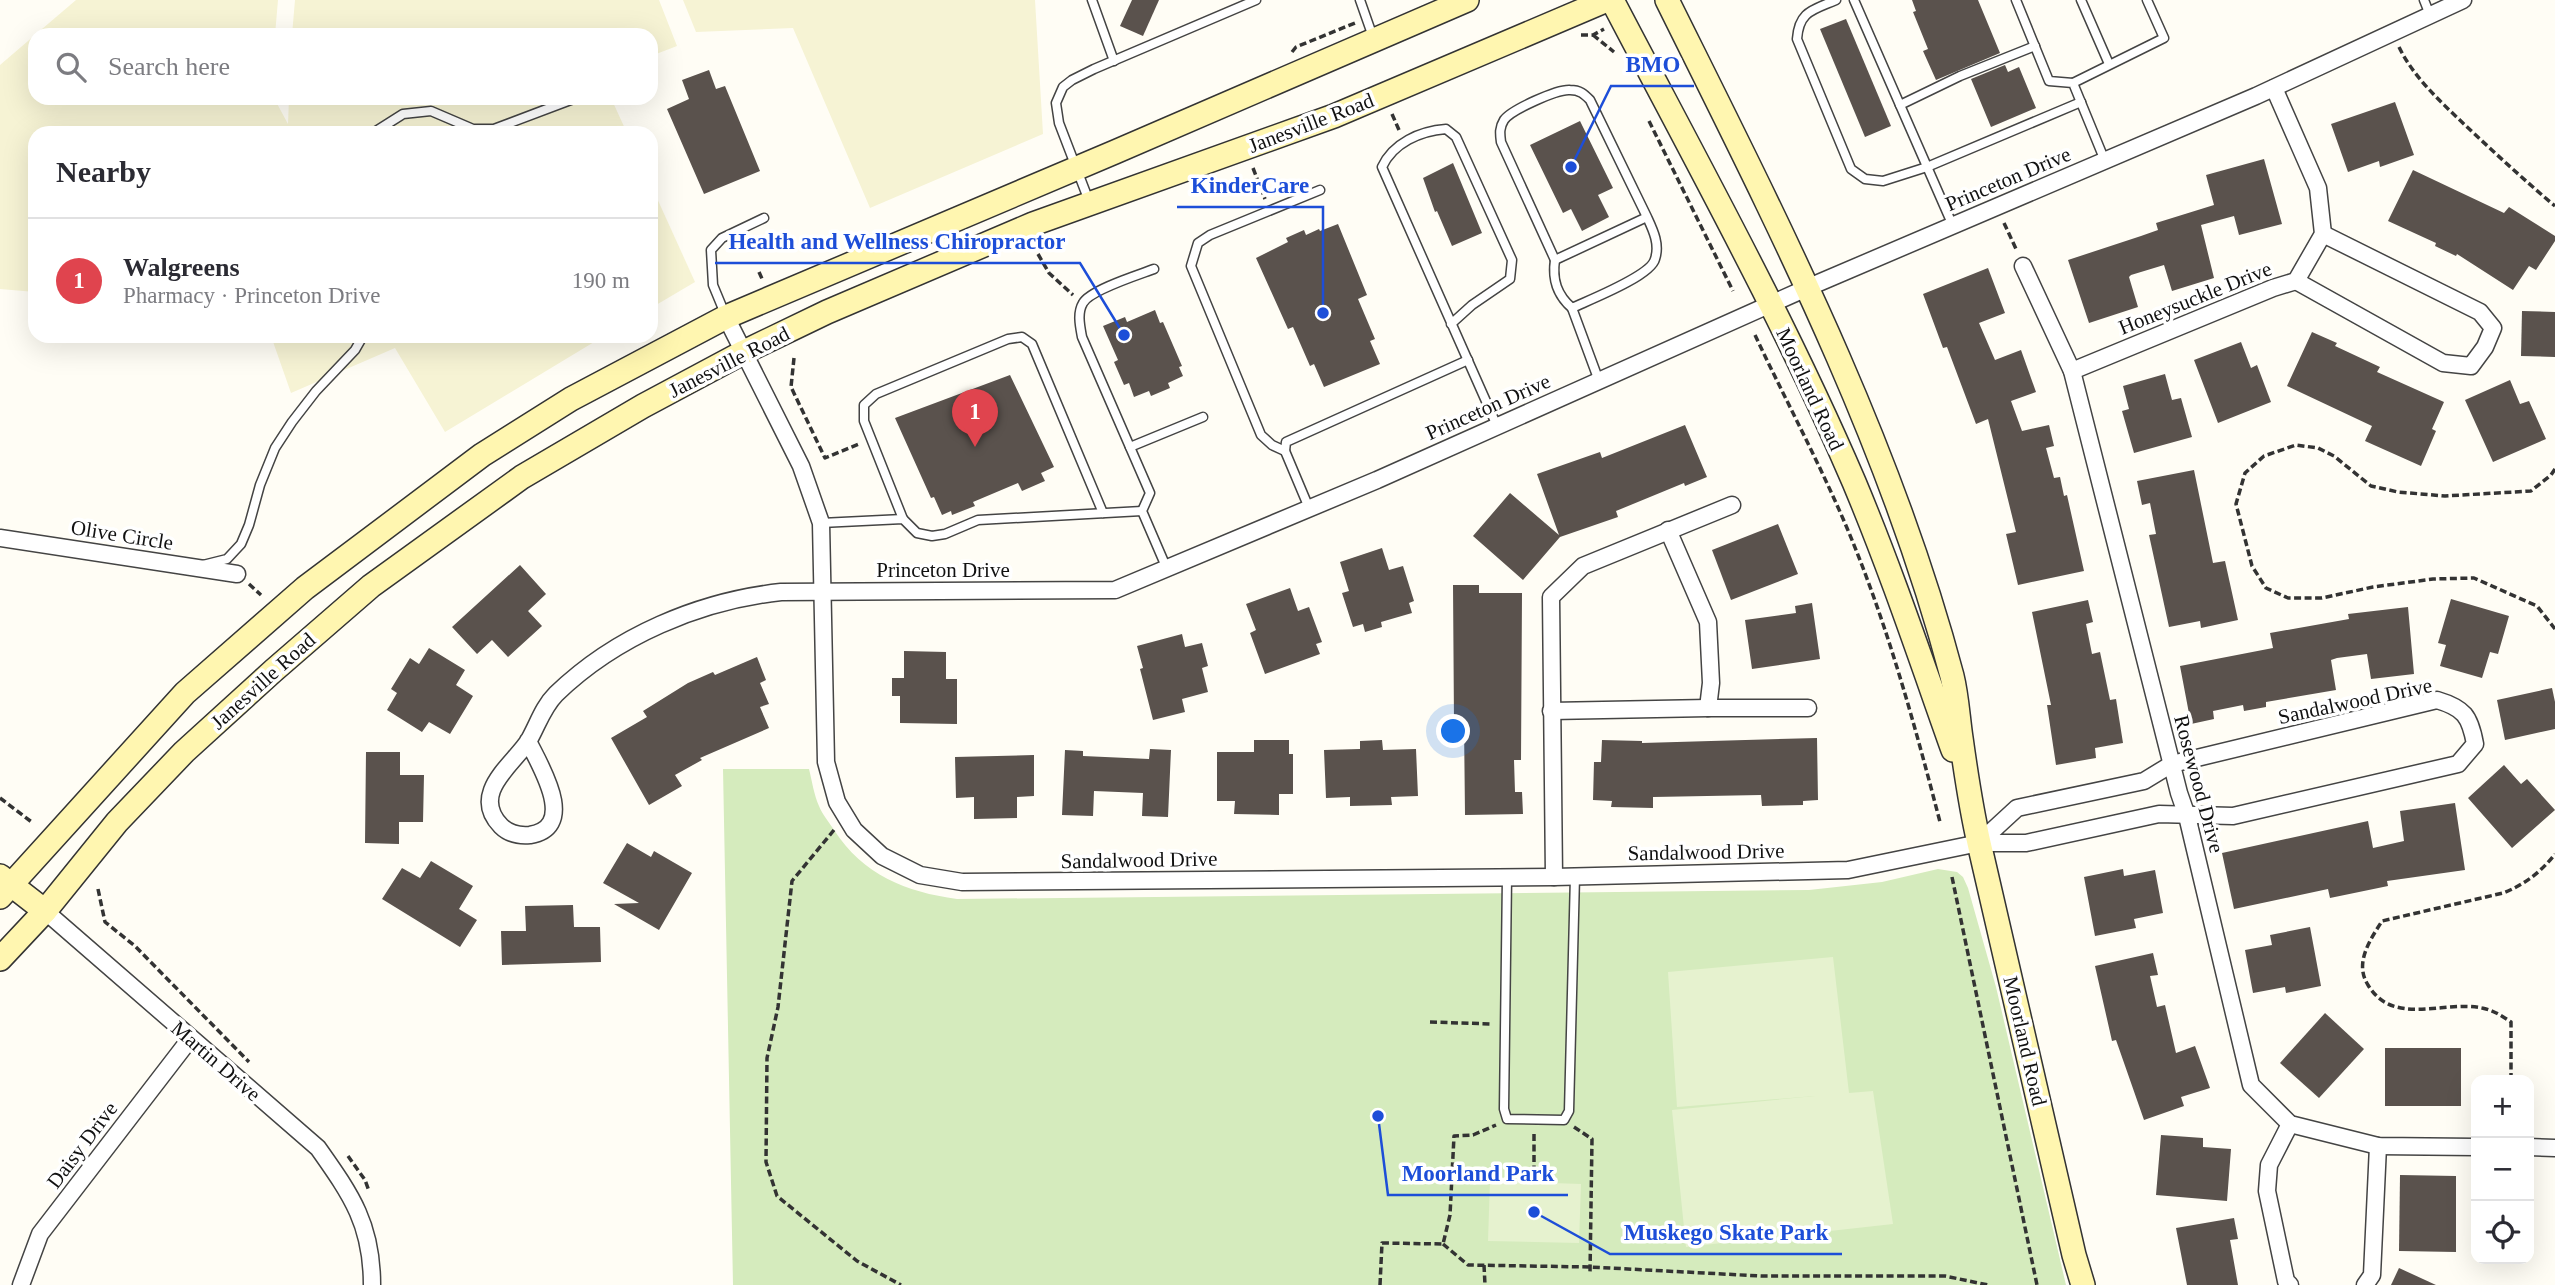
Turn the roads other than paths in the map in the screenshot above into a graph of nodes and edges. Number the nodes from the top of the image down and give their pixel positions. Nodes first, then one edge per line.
1 (1092, 0) edge
2 (1256, 0) edge
3 (1360, 0) edge
4 (1467, 0) edge
5 (1607, 0) edge
6 (1612, 0) edge
7 (1667, 0) edge
8 (1836, 0) edge
9 (1854, 0) edge
10 (2016, 0) edge
11 (2081, 0) edge
12 (2147, 0) edge
13 (2463, 0) edge
14 (2427, 8) edge
15 (1374, 40) junction
16 (2035, 46) junction
17 (1115, 61) junction
18 (2109, 64) junction
19 (2073, 83) junction
20 (2274, 88) junction
21 (2081, 102) junction
22 (557, 105) edge
23 (1900, 105) junction
24 (384, 126) edge
25 (466, 126) edge
26 (502, 126) edge
27 (2105, 161) junction
28 (1927, 167) junction
29 (1076, 169) junction
30 (1320, 190) dead end
31 (1090, 204) junction
32 (1647, 217) junction
33 (764, 218) dead end
34 (1952, 226) junction
35 (2323, 234) junction
36 (1555, 260) junction
37 (2023, 266) road end
38 (1153, 269) dead end
39 (2296, 281) junction
40 (1809, 288) junction
41 (1771, 304) junction
42 (1572, 308) junction
43 (726, 317) junction
44 (1451, 324) junction
45 (359, 343) edge
46 (744, 352) junction
47 (1468, 360) junction
48 (2072, 372) junction
49 (1599, 381) junction
50 (1203, 417) dead end
51 (1497, 426) junction
52 (1130, 447) junction
53 (1285, 452) junction
54 (1732, 505) dead end
55 (1309, 509) junction
56 (1142, 511) junction
57 (1103, 513) junction
58 (903, 519) junction
59 (821, 523) junction
60 (1668, 530) junction
61 (0, 538) edge
62 (194, 567) junction
63 (1167, 569) junction
64 (237, 573) dead end
65 (824, 592) junction
66 (1708, 708) junction
67 (1808, 708) dead end
68 (1551, 710) junction
69 (528, 741) junction
70 (2172, 764) junction
71 (1969, 796) junction
72 (2187, 816) junction
73 (1979, 843) junction
74 (1575, 876) junction
75 (1507, 877) junction
76 (1554, 877) junction
77 (4, 886) edge
78 (45, 911) junction
79 (0, 959) edge
80 (190, 1039) junction
81 (2290, 1124) junction
82 (2378, 1146) junction
83 (2471, 1147) edge
84 (2534, 1147) edge
85 (2555, 1148) edge
86 (21, 1285) edge
87 (372, 1285) edge
88 (2083, 1285) edge
89 (2290, 1285) edge
90 (2365, 1285) edge

1 - 17 lane
2 - 17 lane
3 - 15 lane
4 - 15 main road, Janesville Road
5 - 31 main road, Janesville Road
6 - 41 main road, Moorland Road
7 - 40 main road, Moorland Road
8 - 28 lane
9 - 23 lane
10 - 16 lane
11 - 18 lane
12 - 18 lane
13 - 14 street, Princeton Drive
14 - 20 street, Princeton Drive
15 - 29 main road, Janesville Road
16 - 19 lane
16 - 23 lane
17 - 29 lane
18 - 19 lane
19 - 21 lane
20 - 27 street, Princeton Drive
20 - 35 street
21 - 27 lane
21 - 28 lane
22 - 26 lane
23 - 28 lane
24 - 25 lane
27 - 34 street, Princeton Drive
28 - 34 lane
29 - 31 lane
29 - 43 main road, Janesville Road
30 - 53 lane
31 - 46 main road, Janesville Road
32 - 36 lane
32 - 36 lane
32 - 42 lane
33 - 43 lane
34 - 40 street, Princeton Drive
35 - 39 street, Honeysuckle Drive
35 - 39 street
36 - 42 lane
37 - 48 street, Rosewood Drive
38 - 52 lane
39 - 48 street, Honeysuckle Drive
40 - 41 street, Princeton Drive
40 - 71 main road, Moorland Road
41 - 49 street, Princeton Drive
41 - 71 main road, Moorland Road
42 - 49 lane
43 - 46 street, Sandalwood Drive
43 - 77 main road, Janesville Road
44 - 44 lane
44 - 47 lane
45 - 62 lane
46 - 59 street, Sandalwood Drive
46 - 78 main road, Janesville Road
47 - 51 lane
47 - 53 lane
48 - 70 street, Rosewood Drive
49 - 51 street, Princeton Drive
50 - 52 lane
51 - 55 street, Princeton Drive
52 - 56 lane
53 - 55 lane
54 - 60 street
55 - 63 street, Princeton Drive
56 - 57 lane
56 - 63 lane
57 - 58 lane
57 - 58 lane
58 - 59 lane
59 - 65 street, Sandalwood Drive
60 - 66 street
60 - 68 street
61 - 62 street, Olive Circle
62 - 64 street, Olive Circle
63 - 65 street, Princeton Drive
65 - 69 street, Princeton Drive
65 - 75 street, Sandalwood Drive
66 - 67 street
66 - 68 street
68 - 76 street
69 - 69 street, Princeton Drive
70 - 72 street, Rosewood Drive
70 - 72 street, Sandalwood Drive
70 - 73 street, Sandalwood Drive
71 - 73 main road, Moorland Road
72 - 73 street, Sandalwood Drive
72 - 81 street, Rosewood Drive
73 - 74 street, Sandalwood Drive
73 - 88 main road, Moorland Road
74 - 75 lane
74 - 76 street, Sandalwood Drive
75 - 76 street, Sandalwood Drive
77 - 78 main road, Martin Drive
78 - 79 main road, Janesville Road
78 - 80 street, Martin Drive
80 - 86 street, Daisy Drive
80 - 87 street, Martin Drive
81 - 82 street
81 - 89 street
82 - 83 street
82 - 90 street
84 - 85 street

